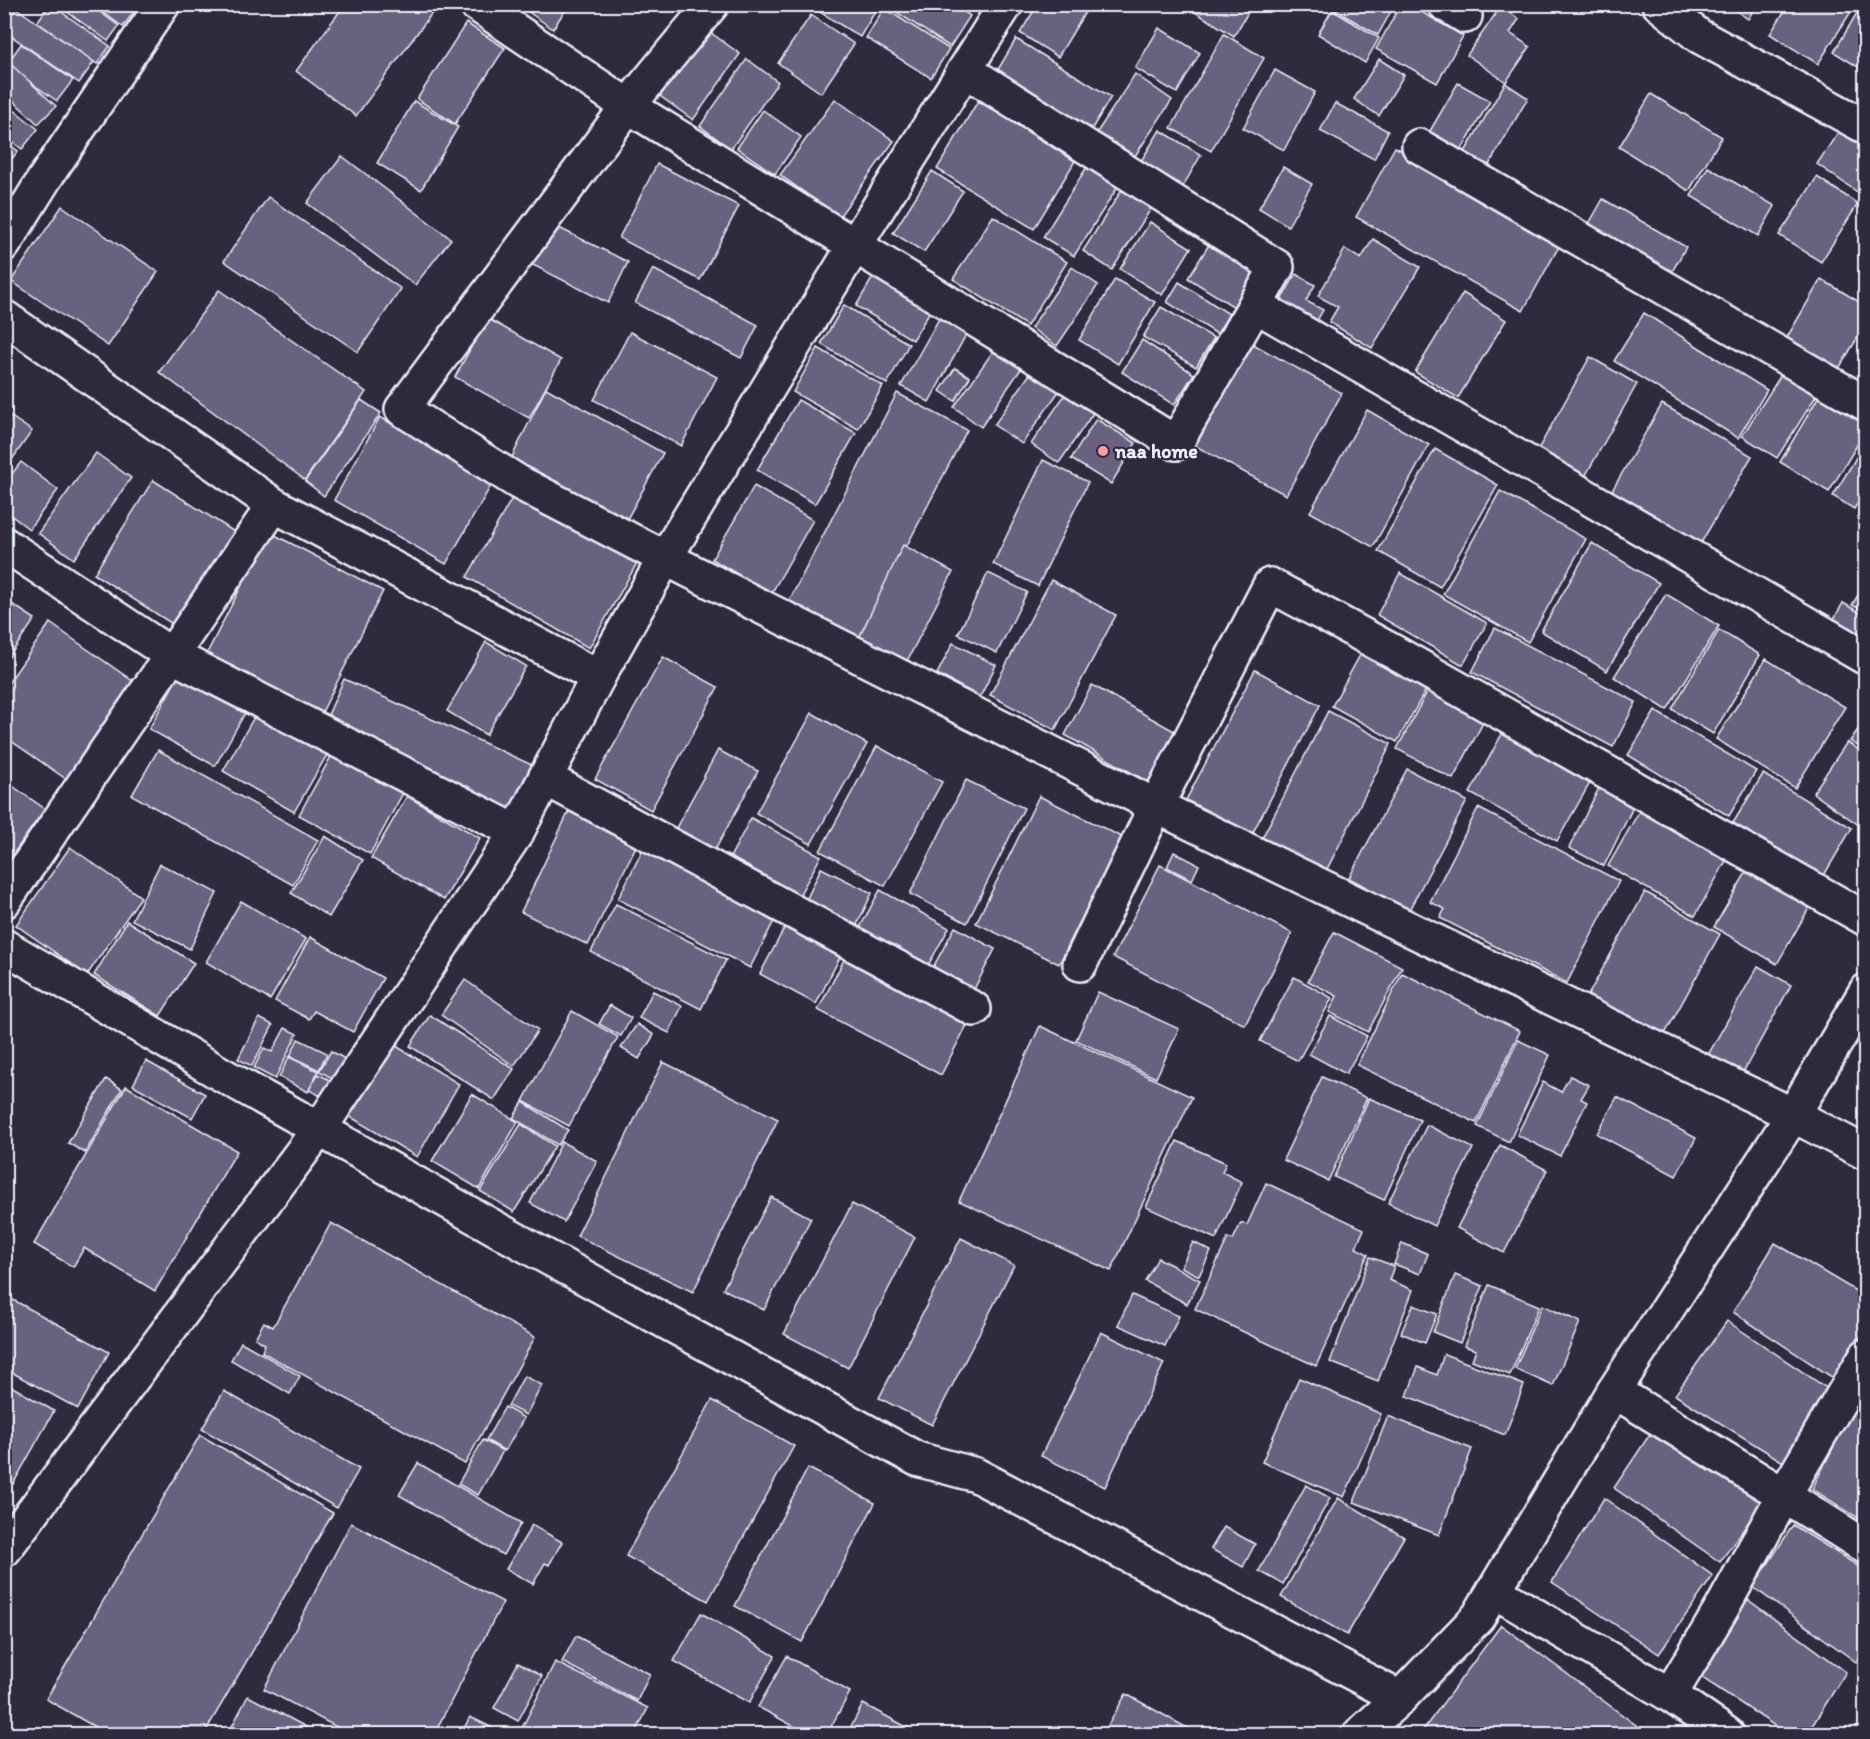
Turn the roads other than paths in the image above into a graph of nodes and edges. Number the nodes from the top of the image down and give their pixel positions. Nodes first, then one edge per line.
1 (163, 4) edge
2 (476, 4) edge
3 (712, 4) edge
4 (1005, 4) edge
5 (1659, 4) edge
6 (965, 70) junction
7 (628, 106) junction
8 (1866, 127) edge
9 (1419, 146) dead end
10 (4, 243) edge
11 (855, 245) junction
12 (1255, 305) junction
13 (4, 317) edge
14 (1866, 404) edge
15 (274, 505) junction
16 (4, 544) edge
17 (665, 558) junction
18 (173, 656) junction
19 (1866, 658) edge
20 (598, 677) junction
21 (545, 778) junction
22 (1156, 806) junction
23 (517, 832) junction
24 (4, 901) edge
25 (1866, 919) edge
26 (4, 946) edge
27 (1080, 964) dead end
28 (1866, 991) edge
29 (974, 1009) dead end
30 (1793, 1115) junction
31 (320, 1128) junction
32 (1866, 1153) edge
33 (1866, 1356) edge
34 (1614, 1391) junction
35 (1784, 1495) junction
36 (1866, 1547) edge
37 (4, 1550) edge
38 (1494, 1592) junction
39 (1670, 1695) junction
40 (1400, 1698) junction
41 (1360, 1734) edge
42 (1726, 1734) edge

1 - 10 street
2 - 7 street
3 - 7 street
4 - 6 street
5 - 8 street
6 - 11 street
6 - 12 street
7 - 11 street
7 - 17 street
9 - 14 street
11 - 12 street
11 - 17 street
12 - 19 street
13 - 15 street
15 - 18 street
15 - 20 street
16 - 18 street
17 - 20 street
17 - 22 street
18 - 23 street
18 - 24 street
20 - 21 street
21 - 23 street
21 - 29 street
22 - 25 street
22 - 27 street
22 - 30 street
23 - 31 street
26 - 31 street
28 - 30 street
30 - 32 street
30 - 34 street
31 - 37 street
31 - 40 street
33 - 35 street
34 - 35 street
34 - 38 street
35 - 36 street
35 - 39 street
38 - 39 street
38 - 40 street
39 - 42 street
40 - 41 street

